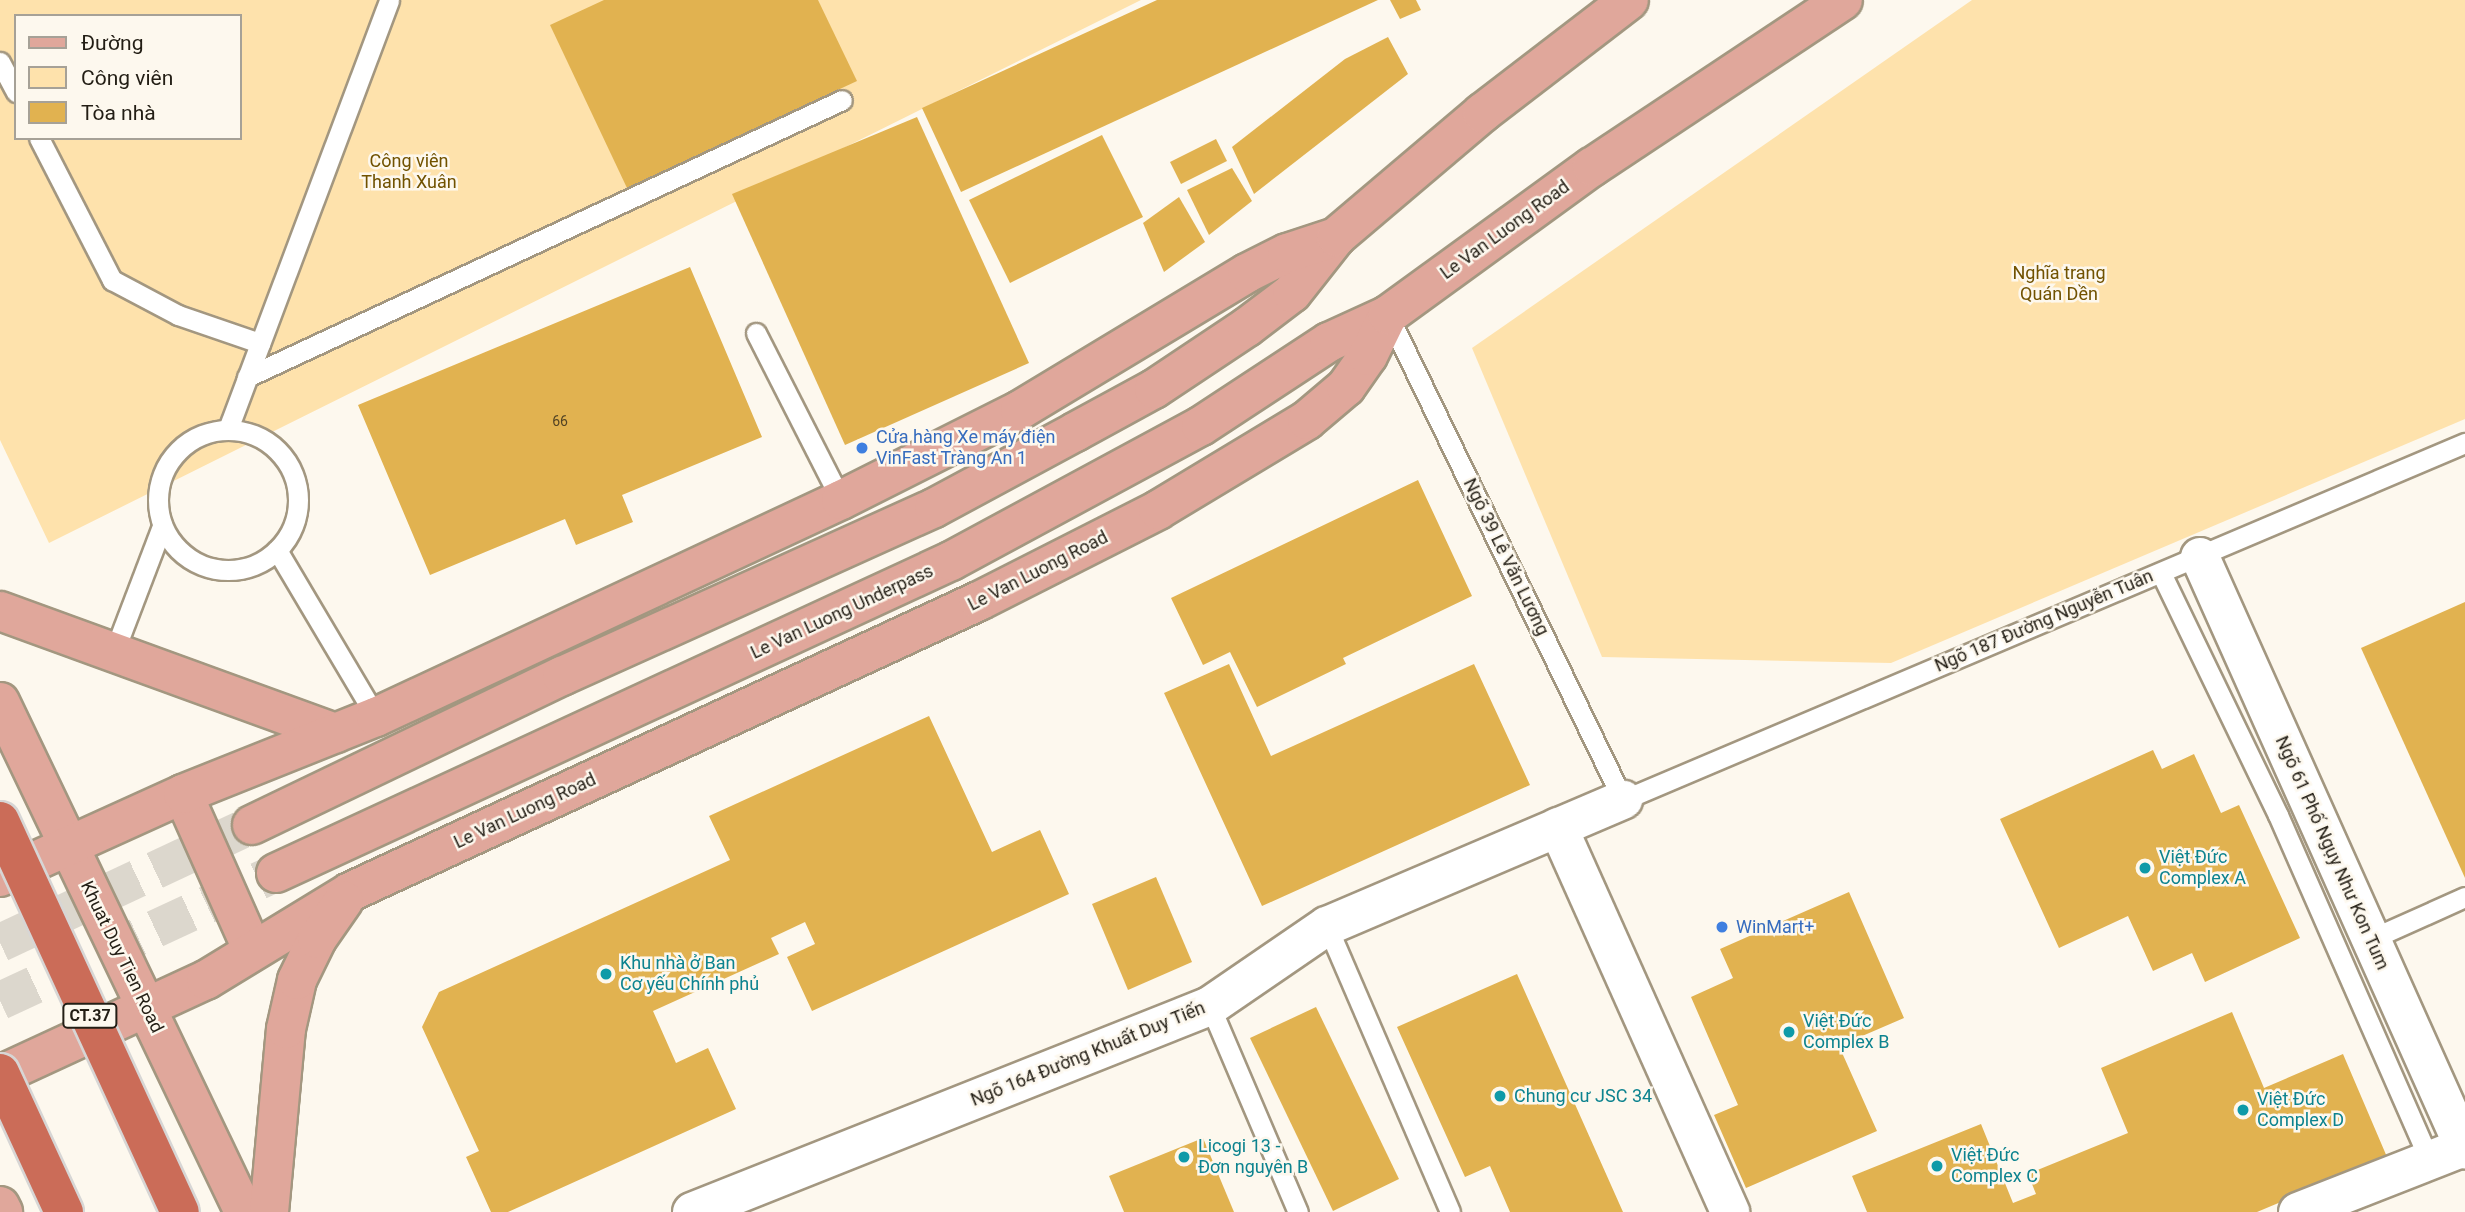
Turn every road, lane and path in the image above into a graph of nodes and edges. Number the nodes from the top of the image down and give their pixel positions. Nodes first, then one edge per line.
1 (389, 0) edge
2 (1629, 0) edge
3 (1843, 0) edge
4 (0, 62) edge
5 (14, 88) edge
6 (842, 100) dead end
7 (40, 140) edge
8 (1336, 237) junction
9 (1388, 315) junction
10 (756, 334) dead end
11 (260, 343) junction
12 (247, 377) junction
13 (228, 429) junction
14 (2465, 443) edge
15 (841, 500) junction
16 (162, 526) junction
17 (277, 550) junction
18 (2200, 557) junction
19 (2161, 573) junction
20 (0, 611) edge
21 (114, 652) junction
22 (0, 702) edge
23 (376, 717) junction
24 (335, 733) junction
25 (183, 794) junction
26 (1623, 800) junction
27 (2294, 810) junction
28 (0, 821) edge
29 (252, 825) tunnel mouth
30 (1558, 827) junction
31 (68, 847) junction
32 (276, 873) tunnel mouth
33 (0, 877) edge
34 (350, 892) junction
35 (2465, 897) edge
36 (1327, 926) junction
37 (2371, 939) junction
38 (252, 949) junction
39 (1210, 1006) junction
40 (145, 1009) junction
41 (0, 1074) edge
42 (2456, 1151) edge
43 (0, 1206) edge
44 (3, 1212) edge
45 (64, 1212) edge
46 (180, 1212) edge
47 (244, 1212) edge
48 (270, 1212) edge
49 (692, 1212) edge
50 (1298, 1212) edge
51 (1450, 1212) edge
52 (1730, 1212) edge
53 (2298, 1212) edge

1 - 11 lane
2 - 8 main road
3 - 9 main road, Le Van Luong Road
4 - 5 lane
6 - 12 lane
7 - 11 lane
8 - 15 main road
8 - 29 main road
9 - 26 lane, Ngõ 39 Lê Văn Lương
9 - 32 main road, Le Van Luong Underpass
9 - 34 main road, Le Van Luong Road
10 - 15 lane
11 - 12 lane
12 - 13 lane
13 - 16 lane
13 - 17 lane
14 - 18 lane, Ngõ 187 Đường Nguyễn Tuân
15 - 23 main road
16 - 17 lane
16 - 21 lane
17 - 23 lane
18 - 19 lane, Ngõ 187 Đường Nguyễn Tuân
18 - 27 street, Ngõ 61 Phố Ngụy Như Kon Tum
19 - 26 lane, Ngõ 187 Đường Nguyễn Tuân
19 - 27 lane
20 - 21 main road
21 - 24 main road
22 - 31 main road, Khuat Duy Tien Road
23 - 24 main road
24 - 25 main road
25 - 31 main road
25 - 38 main road
26 - 30 street, Ngõ 164 Đường Khuất Duy Tiến
27 - 37 street, Ngõ 61 Phố Ngụy Như Kon Tum
27 - 42 lane
28 - 46 highway, CT.37, bridge
30 - 36 street, Ngõ 164 Đường Khuất Duy Tiến
30 - 52 street
31 - 33 main road
31 - 40 main road, Khuat Duy Tien Road
34 - 38 main road, Le Van Luong Road
34 - 48 main road
35 - 37 lane
36 - 39 street, Ngõ 164 Đường Khuất Duy Tiến
36 - 51 lane
37 - 42 street, Ngõ 61 Phố Ngụy Như Kon Tum
38 - 40 main road, Le Van Luong Road
39 - 49 street, Ngõ 164 Đường Khuất Duy Tiến
39 - 50 lane
40 - 41 main road, Le Van Luong Road
40 - 47 main road, Khuat Duy Tien Road
41 - 45 highway, bridge
42 - 53 street
43 - 44 main road

